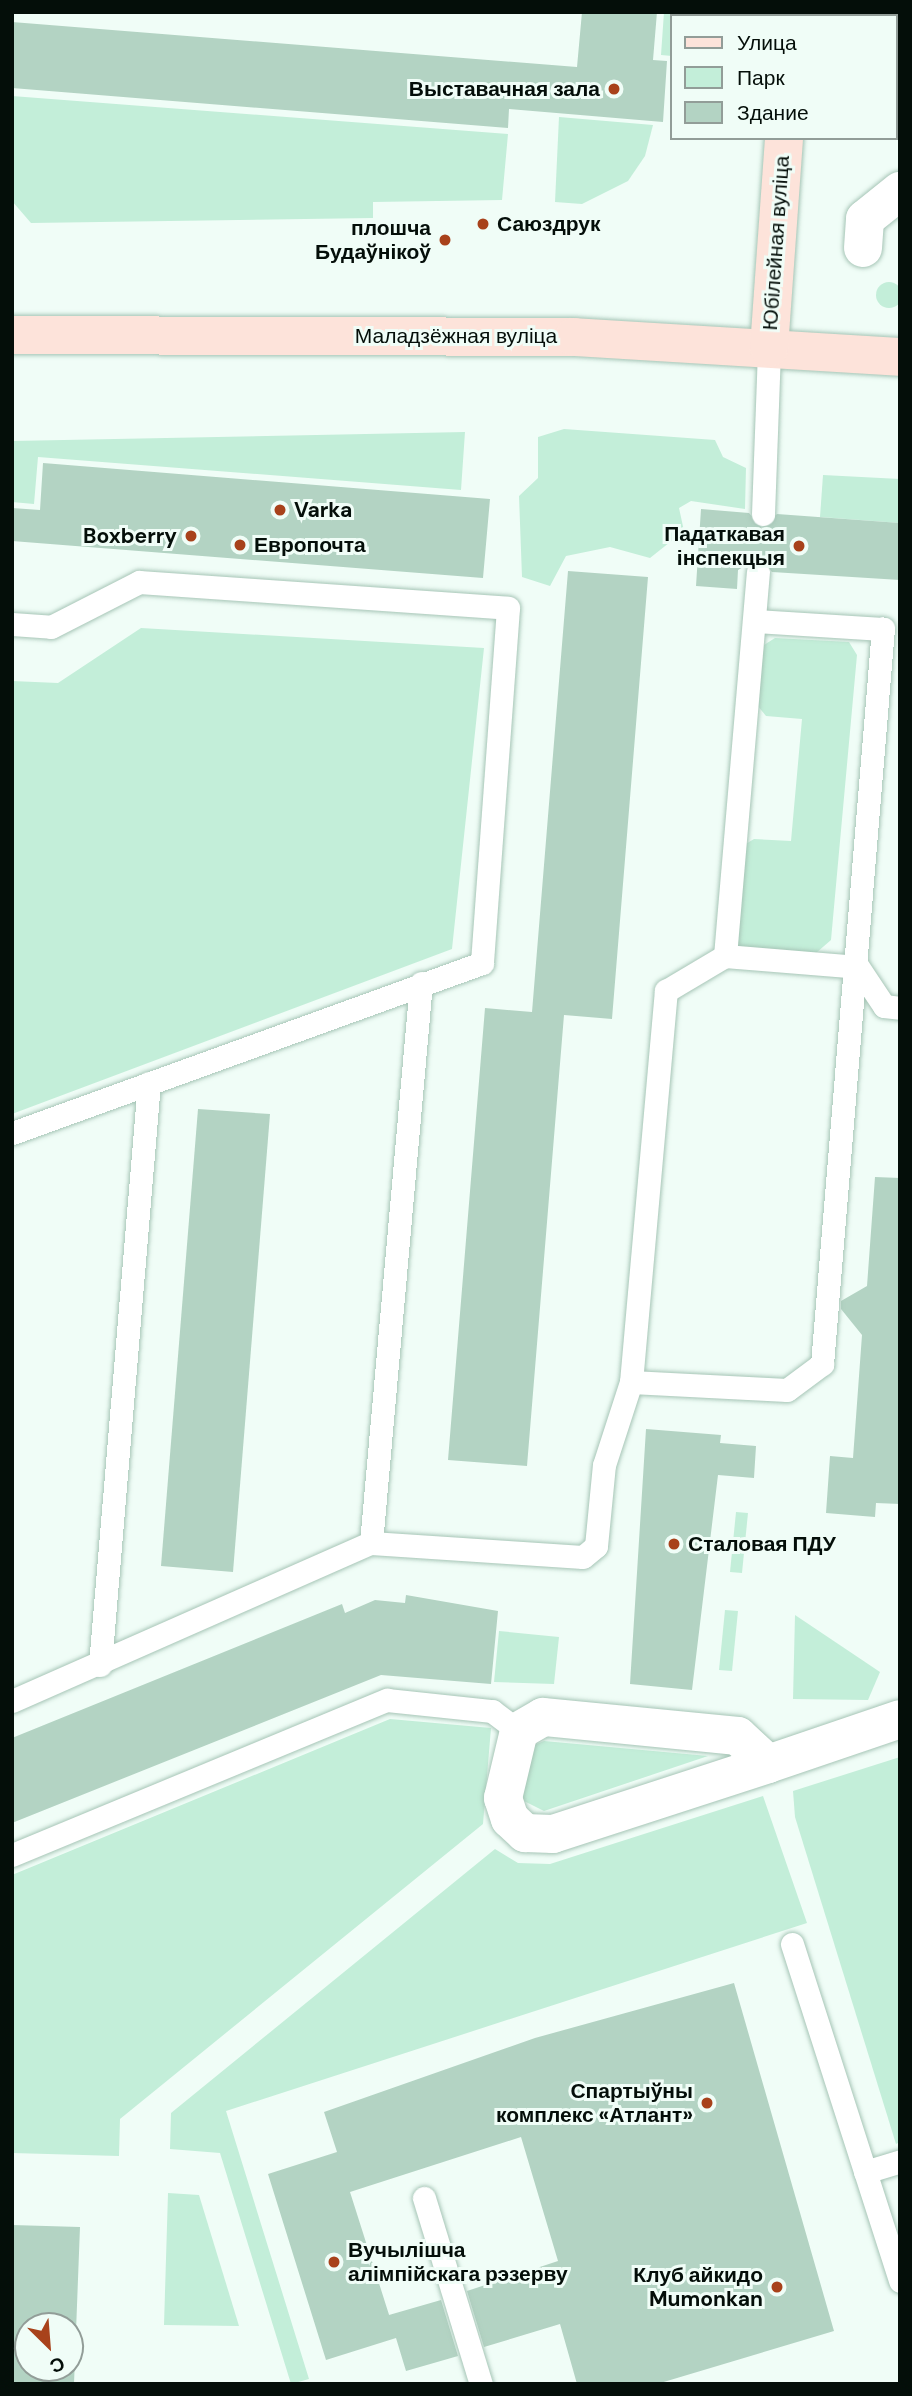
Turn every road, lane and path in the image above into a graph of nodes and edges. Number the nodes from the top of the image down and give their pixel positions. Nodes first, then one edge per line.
1 (784, 140) edge
2 (900, 191) edge
3 (863, 248) dead end
4 (12, 335) edge
5 (769, 348) junction
6 (900, 358) edge
7 (762, 514) dead end
8 (758, 572) dead end
9 (755, 621) junction
10 (12, 624) edge
11 (725, 956) junction
12 (858, 967) junction
13 (421, 984) junction
14 (900, 1008) edge
15 (149, 1083) junction
16 (12, 1133) edge
17 (631, 1382) junction
18 (371, 1543) junction
19 (100, 1665) junction
20 (12, 1701) edge
21 (900, 1719) edge
22 (519, 1731) junction
23 (768, 1764) junction
24 (12, 1855) edge
25 (792, 1944) dead end
26 (900, 2161) edge
27 (865, 2172) junction
28 (425, 2198) dead end
29 (900, 2281) edge
30 (481, 2384) edge

1 - 5 main road, Юбілейная вуліца
2 - 3 street
4 - 5 main road, Маладзёжная вуліца
5 - 6 main road, Маладзёжная вуліца
5 - 7 lane
8 - 9 lane
9 - 11 lane
9 - 12 lane
10 - 13 lane
11 - 12 lane
11 - 17 lane
12 - 14 lane
12 - 17 lane
13 - 15 lane
13 - 18 lane
15 - 16 lane
15 - 19 lane
17 - 18 lane
18 - 19 lane
19 - 20 lane
21 - 23 street
22 - 23 street
22 - 23 street
22 - 24 lane
25 - 27 lane
26 - 27 lane
27 - 29 lane
28 - 30 lane

